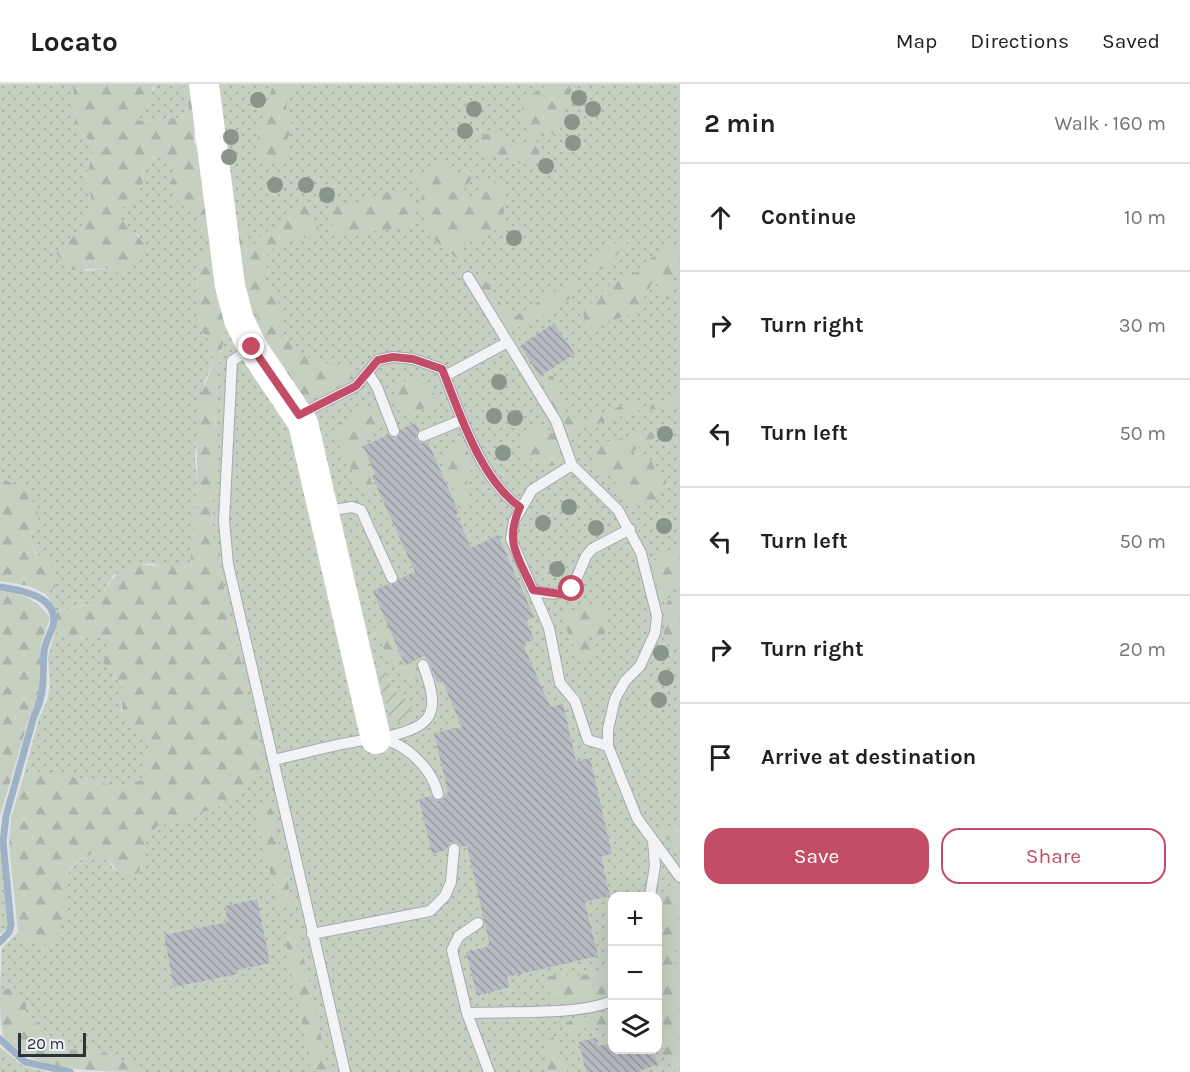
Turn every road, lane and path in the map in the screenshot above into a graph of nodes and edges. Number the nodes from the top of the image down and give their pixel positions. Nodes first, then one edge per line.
1 (204, 84) edge
2 (468, 277) dead end
3 (508, 342) junction
4 (252, 347) junction
5 (368, 373) junction
6 (445, 376) junction
7 (299, 415) junction
8 (462, 420) junction
9 (394, 431) dead end
10 (423, 436) dead end
11 (572, 465) junction
12 (520, 507) junction
13 (324, 512) junction
14 (630, 529) junction
15 (392, 578) dead end
16 (533, 590) junction
17 (423, 665) dead end
18 (376, 739) junction
19 (608, 746) junction
20 (273, 760) junction
21 (438, 794) dead end
22 (653, 840) junction
23 (454, 849) dead end
24 (680, 877) edge
25 (651, 892) edge
26 (478, 923) dead end
27 (312, 934) junction
28 (608, 1003) edge
29 (467, 1013) junction
30 (345, 1072) edge
31 (489, 1072) edge

1 - 4 street
2 - 3 lane
3 - 6 lane
3 - 11 lane
4 - 7 street
4 - 20 lane
5 - 6 lane
5 - 7 lane
5 - 9 lane
6 - 8 lane
7 - 13 street
8 - 10 lane
8 - 12 lane
11 - 12 lane
11 - 14 lane
12 - 16 lane
13 - 15 lane
13 - 18 street
14 - 16 lane
14 - 19 lane
16 - 19 lane
17 - 18 lane
18 - 20 lane
18 - 21 lane
19 - 22 lane
20 - 27 lane
22 - 24 lane
22 - 25 lane
23 - 27 lane
26 - 29 lane
27 - 30 lane
28 - 29 lane
29 - 31 lane

